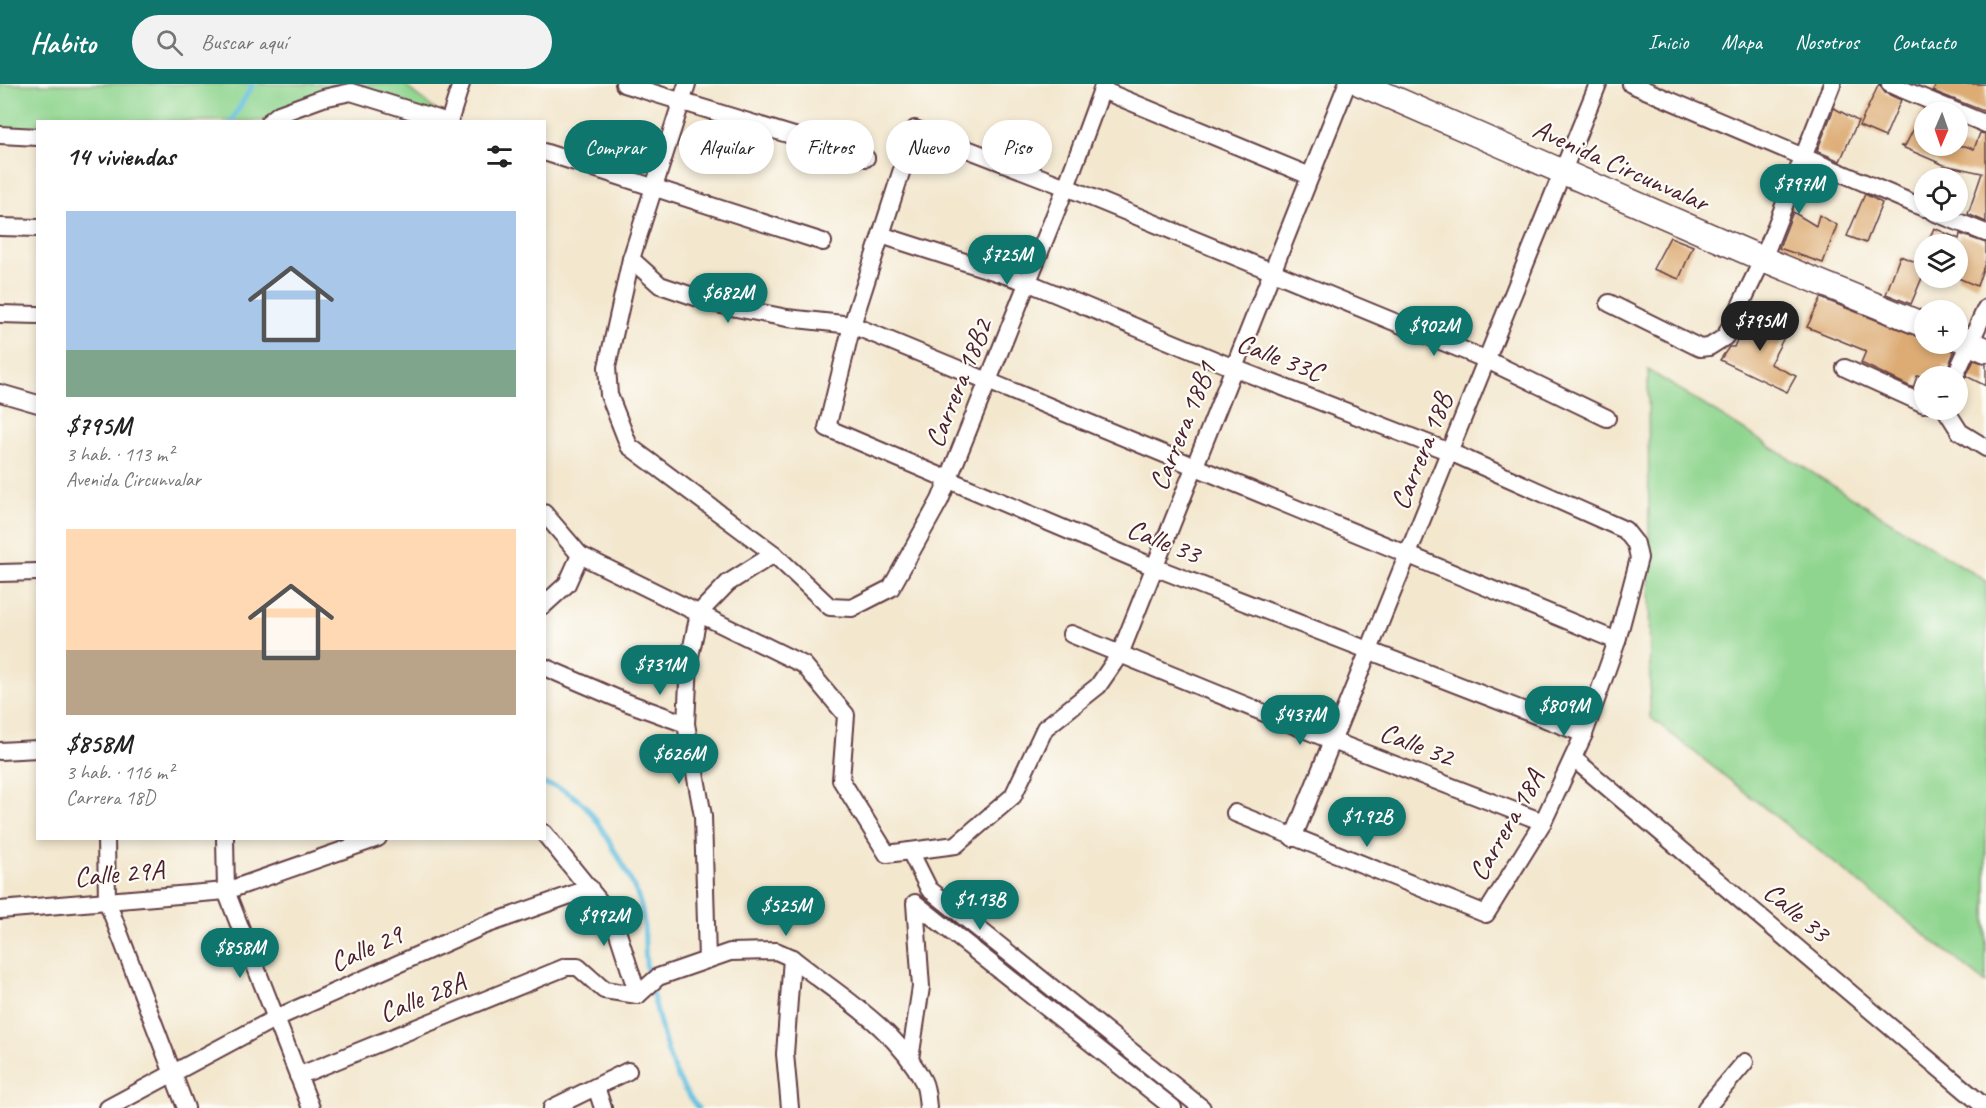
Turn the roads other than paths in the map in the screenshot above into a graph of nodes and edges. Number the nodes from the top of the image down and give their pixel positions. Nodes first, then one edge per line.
1 (461, 84) edge
2 (624, 84) edge
3 (687, 84) edge
4 (1347, 84) edge
5 (1361, 84) edge
6 (1598, 84) edge
7 (1631, 84) edge
8 (1832, 84) edge
9 (1890, 84) edge
10 (1103, 87) edge
11 (681, 102) junction
12 (271, 120) edge
13 (442, 120) edge
14 (449, 120) edge
15 (1986, 124) edge
16 (786, 134) edge
17 (0, 135) edge
18 (36, 137) edge
19 (546, 153) edge
20 (1803, 158) junction
21 (1563, 172) junction
22 (1311, 176) junction
23 (655, 187) junction
24 (1066, 187) junction
25 (1914, 204) edge
26 (1958, 222) edge
27 (0, 227) edge
28 (36, 228) edge
29 (1986, 233) edge
30 (881, 235) junction
31 (823, 242) dead end
32 (631, 259) junction
33 (1763, 259) junction
34 (1272, 272) junction
35 (1027, 282) junction
36 (1609, 303) dead end
37 (1986, 308) edge
38 (0, 314) edge
39 (36, 315) edge
40 (1914, 321) edge
41 (852, 325) junction
42 (1972, 344) edge
43 (1487, 360) junction
44 (1960, 366) edge
45 (1234, 368) junction
46 (1845, 368) dead end
47 (988, 382) junction
48 (0, 393) edge
49 (1914, 399) edge
50 (36, 403) edge
51 (1607, 418) dead end
52 (1950, 420) edge
53 (1986, 447) edge
54 (1450, 452) junction
55 (1194, 467) junction
56 (948, 480) junction
57 (546, 515) edge
58 (774, 554) junction
59 (580, 555) junction
60 (1408, 555) junction
61 (1639, 558) joint
62 (1154, 567) junction
63 (36, 572) edge
64 (0, 573) edge
65 (546, 604) edge
66 (699, 614) junction
67 (1071, 634) dead end
68 (1617, 641) junction
69 (1368, 652) junction
70 (1120, 654) junction
71 (546, 668) edge
72 (686, 724) junction
73 (1584, 734) junction
74 (1333, 741) junction
75 (36, 749) edge
76 (0, 751) edge
77 (1573, 758) junction
78 (1235, 813) dead end
79 (1544, 822) junction
80 (546, 835) edge
81 (1293, 838) junction
82 (106, 840) edge
83 (225, 840) edge
84 (372, 840) edge
85 (910, 851) junction
86 (590, 888) junction
87 (225, 891) junction
88 (107, 901) junction
89 (0, 910) edge
90 (792, 958) junction
91 (707, 960) junction
92 (638, 995) junction
93 (274, 1018) junction
94 (910, 1059) junction
95 (1745, 1062) dead end
96 (628, 1071) dead end
97 (172, 1073) junction
98 (298, 1076) junction
99 (596, 1087) junction
100 (108, 1108) edge
101 (186, 1108) edge
102 (311, 1108) edge
103 (552, 1108) edge
104 (603, 1108) edge
105 (790, 1108) edge
106 (928, 1108) edge
107 (1173, 1108) edge
108 (1202, 1108) edge
109 (1706, 1108) edge
110 (1986, 1108) edge

1 - 14 street
2 - 11 street
3 - 11 street, Carrera 18B2
4 - 22 street, Carrera 18B1
5 - 21 main road, Avenida Circunvalar
6 - 21 street, Carrera 18B
7 - 20 street
8 - 20 street
9 - 15 street
10 - 22 street
10 - 24 street, Carrera 18B2
11 - 16 street
11 - 23 street, Carrera 18B2
12 - 13 street
17 - 18 street
19 - 23 street
20 - 25 street
20 - 33 street
21 - 33 main road, Avenida Circunvalar
21 - 43 street, Carrera 18B
22 - 34 street, Carrera 18B1
23 - 31 street
23 - 32 street, Carrera 18B2
24 - 30 street
24 - 34 street
24 - 35 street, Carrera 18B2
26 - 29 street
27 - 28 street
30 - 35 street, Calle 33C
30 - 41 street
32 - 41 street
32 - 58 street, Carrera 18B2
33 - 36 street
33 - 40 main road, Avenida Circunvalar
34 - 43 street
34 - 45 street, Carrera 18B1
35 - 45 street, Calle 33C
35 - 47 street, Carrera 18B2
37 - 42 street
38 - 39 street
41 - 47 street
41 - 56 street, Calle 33
42 - 44 street
43 - 51 street
43 - 54 street, Carrera 18B
45 - 54 street, Calle 33C
45 - 55 street, Carrera 18B1
46 - 49 street
47 - 55 street
47 - 56 street, Carrera 18B2
48 - 50 street
52 - 53 street
54 - 60 street, Carrera 18B
54 - 61 street, Calle 33C
55 - 60 street
55 - 62 street, Carrera 18B1
56 - 58 street, Carrera 18B2
56 - 62 street, Calle 33
57 - 59 street
58 - 66 street
59 - 65 street
59 - 66 street
60 - 68 street
60 - 69 street, Carrera 18B
61 - 68 street, Carrera 18A
62 - 69 street, Calle 33
62 - 70 street, Carrera 18B1
63 - 64 street
66 - 72 street
66 - 85 street, Carrera 18B1
67 - 70 street, Calle 32
68 - 73 street, Carrera 18A
69 - 73 street, Calle 33
69 - 74 street, Carrera 18B
70 - 74 street, Calle 32
70 - 85 street, Carrera 18B1
71 - 72 street
72 - 91 street
73 - 77 street, Carrera 18A
74 - 79 street, Calle 32
74 - 81 street, Carrera 18B
75 - 76 street
77 - 79 street, Carrera 18A
77 - 110 street, Calle 33
78 - 81 street
79 - 81 street, Carrera 18A
80 - 86 street
82 - 88 street
83 - 87 street
84 - 87 street, Calle 29A
85 - 108 street
86 - 92 street
86 - 93 street, Calle 29
87 - 88 street, Calle 29A
87 - 93 street
88 - 89 street, Calle 29A
88 - 97 street
90 - 91 street
90 - 94 street
90 - 105 street
91 - 92 street
92 - 98 street, Calle 28A
93 - 97 street, Calle 29
93 - 98 street
94 - 106 street
94 - 107 street
95 - 109 street
96 - 99 street
97 - 100 street, Calle 29
97 - 101 street
98 - 102 street
99 - 103 street
99 - 104 street

